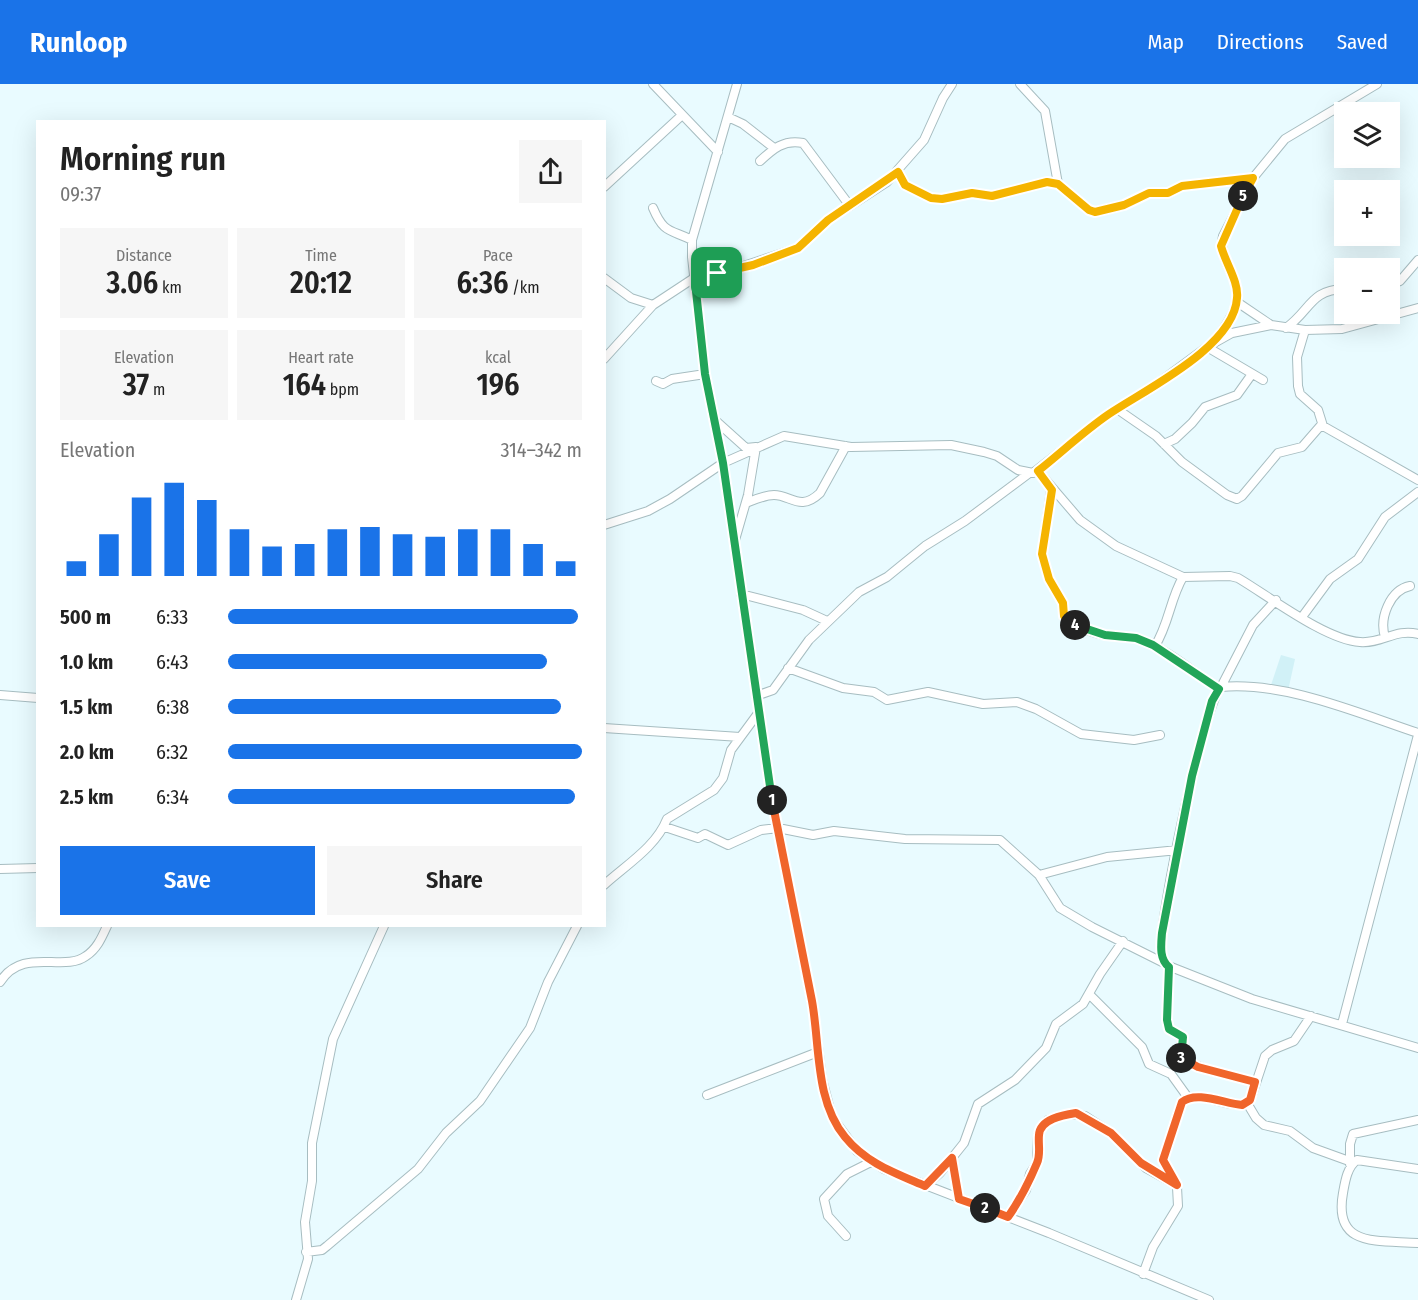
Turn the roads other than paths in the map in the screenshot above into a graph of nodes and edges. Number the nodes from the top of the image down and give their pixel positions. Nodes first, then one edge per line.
1 (653, 84) edge
2 (737, 84) edge
3 (952, 84) edge
4 (1020, 84) edge
5 (1377, 84) edge
6 (681, 116) junction
7 (728, 117) junction
8 (774, 148) junction
9 (718, 152) junction
10 (760, 161) dead end
11 (898, 172) junction
12 (1253, 178) junction
13 (1058, 184) junction
14 (606, 185) edge
15 (850, 206) junction
16 (652, 208) dead end
17 (692, 240) junction
18 (1418, 260) edge
19 (606, 279) edge
20 (694, 280) junction
21 (1400, 281) edge
22 (1334, 291) edge
23 (1237, 302) junction
24 (653, 305) junction
25 (1418, 309) edge
26 (1271, 325) junction
27 (1286, 328) junction
28 (1305, 330) junction
29 (1217, 341) junction
30 (1207, 347) junction
31 (606, 355) edge
32 (705, 374) junction
33 (1252, 374) junction
34 (1263, 380) dead end
35 (656, 381) dead end
36 (1118, 409) junction
37 (714, 419) junction
38 (1322, 424) junction
39 (1164, 444) junction
40 (846, 446) junction
41 (756, 447) junction
42 (723, 463) junction
43 (1038, 471) junction
44 (1028, 474) junction
45 (1418, 480) edge
46 (1052, 490) junction
47 (1418, 492) edge
48 (746, 503) junction
49 (606, 525) edge
50 (734, 544) junction
51 (1183, 577) junction
52 (1410, 586) dead end
53 (741, 594) junction
54 (1276, 600) junction
55 (1302, 616) junction
56 (827, 621) junction
57 (1418, 634) edge
58 (1385, 637) junction
59 (1155, 646) junction
60 (788, 669) junction
61 (1220, 688) junction
62 (0, 695) edge
63 (756, 696) junction
64 (36, 698) edge
65 (759, 712) junction
66 (606, 728) edge
67 (1418, 734) edge
68 (1160, 735) dead end
69 (740, 737) junction
70 (665, 827) junction
71 (778, 828) junction
72 (1178, 850) junction
73 (36, 868) edge
74 (0, 869) edge
75 (1039, 875) junction
76 (606, 883) edge
77 (106, 927) edge
78 (384, 927) edge
79 (576, 927) edge
80 (1123, 941) junction
81 (1167, 965) junction
82 (0, 982) edge
83 (1090, 995) junction
84 (1311, 1016) junction
85 (1342, 1024) junction
86 (1418, 1048) edge
87 (818, 1052) junction
88 (1255, 1082) junction
89 (707, 1095) dead end
90 (1189, 1099) junction
91 (1247, 1103) junction
92 (1418, 1120) edge
93 (952, 1158) junction
94 (871, 1162) junction
95 (1350, 1164) junction
96 (1418, 1169) edge
97 (1177, 1185) junction
98 (925, 1186) junction
99 (959, 1199) junction
100 (1008, 1217) junction
101 (846, 1236) dead end
102 (1418, 1243) edge
103 (306, 1251) junction
104 (1143, 1274) junction
105 (296, 1300) edge
106 (1209, 1300) edge

1 - 6 street
2 - 7 street
3 - 11 street
4 - 13 street
5 - 12 street
6 - 9 street
6 - 14 street
7 - 8 street
7 - 9 street
8 - 10 street
8 - 15 street
9 - 17 street
11 - 13 street
11 - 15 street
12 - 13 street
12 - 23 street
15 - 20 street
16 - 17 street
17 - 20 street
18 - 21 street
19 - 24 street
20 - 24 street
20 - 32 street
22 - 27 street
23 - 26 street
23 - 29 street
24 - 31 street
25 - 28 street
26 - 27 street
26 - 29 street
27 - 28 street
28 - 38 street
29 - 30 street
30 - 33 street
30 - 36 street
32 - 35 street
32 - 37 street
33 - 34 street
33 - 39 street
36 - 39 street
36 - 43 street
37 - 41 street
37 - 42 street
38 - 39 street
38 - 45 street
40 - 41 street
40 - 44 street
40 - 48 street
41 - 42 street
41 - 48 street
42 - 49 street
42 - 50 street
43 - 44 street
43 - 46 street
44 - 56 street
46 - 51 street
46 - 59 street
47 - 55 street
48 - 50 street
50 - 53 street
51 - 54 street
51 - 59 street
52 - 58 street
53 - 56 street
53 - 63 street
54 - 55 street
54 - 61 street
55 - 58 street
56 - 60 street
57 - 58 street
59 - 61 street
60 - 63 street
60 - 68 street
61 - 67 street
61 - 72 street
62 - 64 street
63 - 65 street
65 - 69 street
65 - 71 street
66 - 69 street
67 - 85 street
69 - 70 street
70 - 71 street
70 - 76 street
71 - 75 street
71 - 87 street
72 - 75 street
72 - 81 street
73 - 74 street
75 - 80 street
77 - 82 street
78 - 103 street
79 - 103 street
80 - 81 street
80 - 83 street
81 - 84 street
81 - 88 street
83 - 90 street
83 - 93 street
84 - 85 street
84 - 88 street
85 - 86 street
87 - 89 street
87 - 94 street
88 - 91 street
90 - 91 street
90 - 97 street
91 - 95 street
92 - 95 street
93 - 98 street
93 - 99 street
94 - 98 street
94 - 101 street
95 - 96 street
95 - 102 street
97 - 100 street
97 - 104 street
98 - 99 street
99 - 100 street
100 - 104 street
103 - 105 street
104 - 106 street

